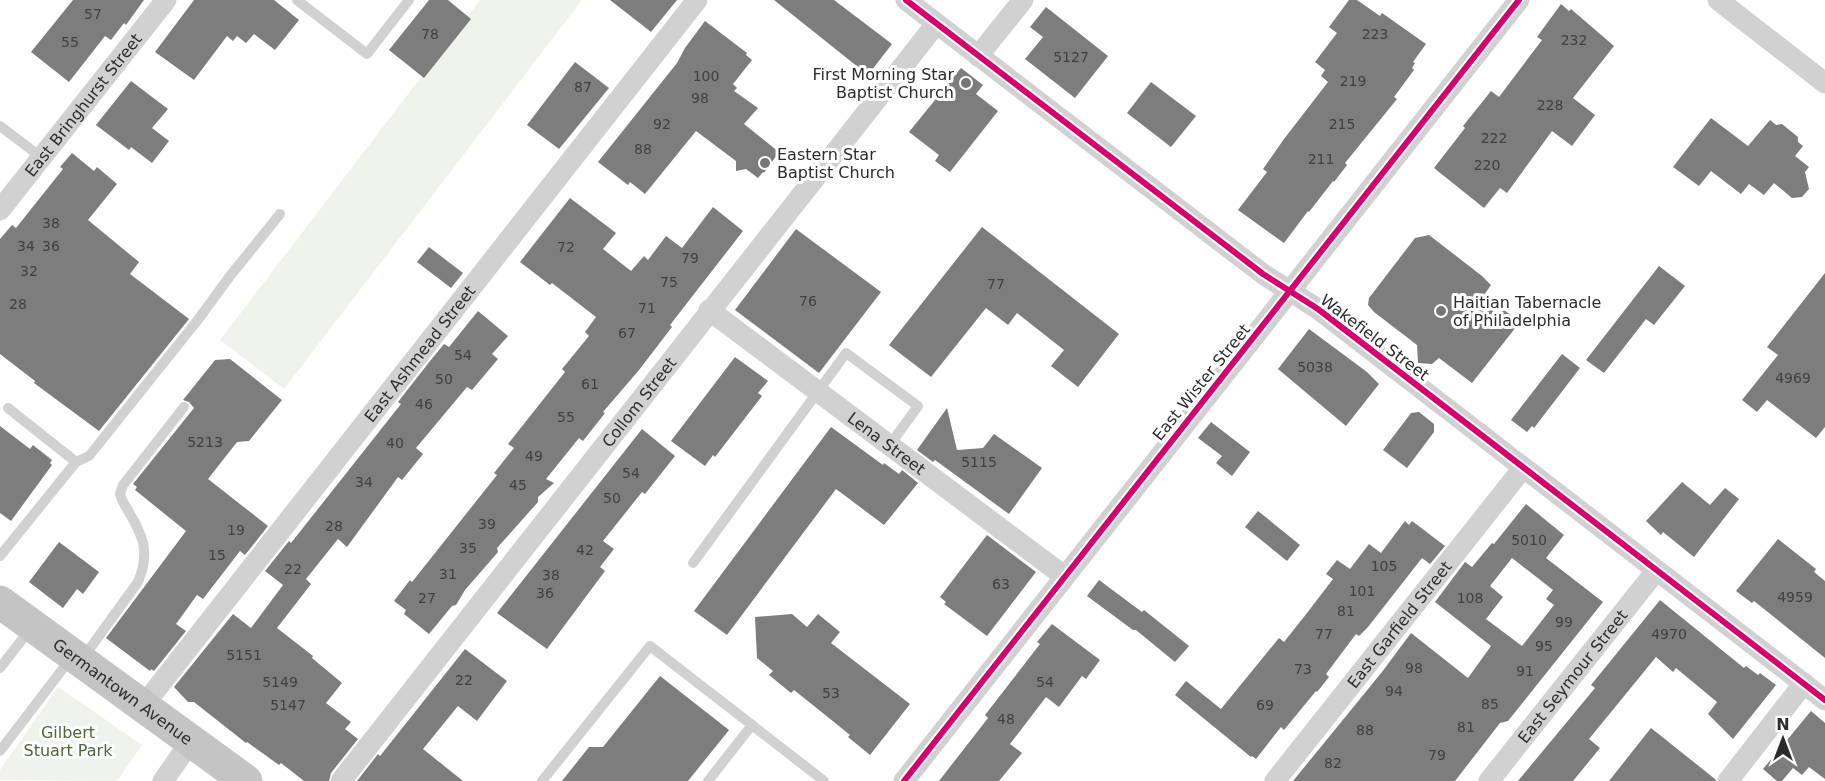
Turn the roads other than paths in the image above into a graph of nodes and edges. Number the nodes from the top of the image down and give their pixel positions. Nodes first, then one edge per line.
1 (166, 0) edge
2 (297, 0) edge
3 (409, 0) edge
4 (697, 0) edge
5 (906, 0) edge
6 (1023, 0) edge
7 (1519, 0) edge
8 (1718, 0) edge
9 (936, 24) junction
10 (978, 56) junction
11 (1825, 83) edge
12 (0, 126) edge
13 (41, 157) junction
14 (0, 210) edge
15 (280, 214) dead end
16 (1290, 291) junction
17 (709, 310) junction
18 (817, 392) junction
19 (184, 407) dead end
20 (8, 408) dead end
21 (890, 446) junction
22 (76, 462) junction
23 (1523, 468) junction
24 (0, 556) edge
25 (693, 563) dead end
26 (1656, 571) junction
27 (1064, 576) junction
28 (0, 603) edge
29 (32, 626) junction
30 (77, 658) junction
31 (0, 668) edge
32 (1804, 684) junction
33 (1825, 700) edge
34 (142, 706) junction
35 (752, 725) junction
36 (191, 741) junction
37 (0, 751) edge
38 (163, 781) edge
39 (246, 781) edge
40 (340, 781) edge
41 (542, 781) edge
42 (708, 781) edge
43 (824, 781) edge
44 (904, 781) edge
45 (1275, 781) edge
46 (1489, 781) edge
47 (1728, 781) edge

1 - 13 street, East Bringhurst Street
2 - 3 lane
4 - 34 street, East Ashmead Street
5 - 9 street, Wakefield Street
6 - 10 street
7 - 16 street, East Wister Street
8 - 11 street
9 - 10 street, Wakefield Street
9 - 17 street, Collom Street
10 - 16 street, Wakefield Street
12 - 13 lane
13 - 14 street, East Bringhurst Street
15 - 22 lane
16 - 23 street, Wakefield Street
16 - 27 street, East Wister Street
17 - 18 street, Lena Street
17 - 40 street, Collom Street
18 - 21 street, Lena Street
18 - 21 lane
18 - 25 lane
19 - 30 lane
20 - 22 lane
21 - 27 street, Lena Street
22 - 24 lane
23 - 26 street, Wakefield Street
23 - 45 street, East Garfield Street
26 - 32 street, Wakefield Street
26 - 46 street, East Seymour Street
27 - 44 street, East Wister Street
28 - 29 main road, Germantown Avenue
29 - 30 main road, Germantown Avenue
29 - 31 lane
30 - 34 main road, Germantown Avenue
30 - 37 lane
32 - 33 street, Wakefield Street
32 - 47 street
34 - 36 main road, Germantown Avenue
35 - 41 lane
35 - 42 lane
35 - 43 lane
36 - 38 street
36 - 39 main road, Germantown Avenue

